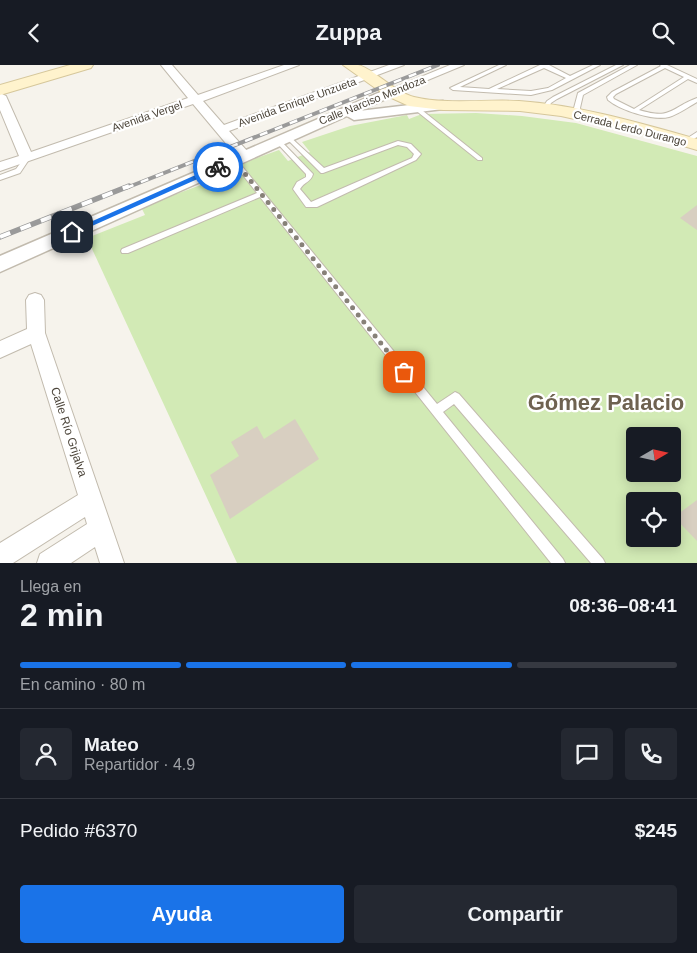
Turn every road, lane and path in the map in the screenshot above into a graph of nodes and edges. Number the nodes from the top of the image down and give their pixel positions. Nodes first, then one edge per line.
1 (86, 65) edge
2 (166, 65) edge
3 (294, 65) edge
4 (350, 65) edge
5 (399, 65) edge
6 (459, 65) edge
7 (503, 65) edge
8 (544, 65) edge
9 (597, 65) edge
10 (620, 65) edge
11 (634, 65) edge
12 (664, 66) edge
13 (367, 77) junction
14 (687, 77) junction
15 (570, 78) junction
16 (697, 81) edge
17 (0, 90) edge
18 (390, 92) junction
19 (487, 92) junction
20 (0, 96) edge
21 (195, 99) junction
22 (697, 100) edge
23 (443, 105) junction
24 (416, 108) junction
25 (545, 109) junction
26 (636, 110) junction
27 (579, 115) junction
28 (312, 125) junction
29 (223, 129) junction
30 (282, 138) junction
31 (693, 140) edge
32 (28, 158) junction
33 (239, 158) junction
34 (480, 159) dead end
35 (0, 167) edge
36 (0, 179) edge
37 (261, 194) junction
38 (125, 251) dead end
39 (0, 264) edge
40 (35, 301) dead end
41 (36, 333) junction
42 (0, 350) edge
43 (436, 411) junction
44 (92, 500) junction
45 (101, 529) junction
46 (0, 557) edge
47 (49, 563) edge
48 (112, 563) edge
49 (559, 563) edge
50 (599, 563) edge

1 - 17 main road
2 - 21 street
3 - 21 street, Avenida Vergel
4 - 13 main road, Cerrada Lerdo Durango
5 - 13 street, Avenida Enrique Unzueta
6 - 18 street, Calle Narciso Mendoza
7 - 19 lane
8 - 15 lane
8 - 19 lane
9 - 15 lane
10 - 25 lane
11 - 27 lane
12 - 14 lane
12 - 26 lane
13 - 18 main road, Cerrada Lerdo Durango
13 - 29 street, Avenida Enrique Unzueta
14 - 16 lane
14 - 26 lane
15 - 19 lane
18 - 23 main road, Cerrada Lerdo Durango
18 - 28 street, Calle Narciso Mendoza
20 - 32 street
21 - 29 street
21 - 32 street, Avenida Vergel
22 - 26 lane
23 - 24 street, Calle Narciso Mendoza
23 - 25 main road, Cerrada Lerdo Durango
24 - 28 street, Calle Narciso Mendoza
24 - 34 lane
25 - 27 main road, Cerrada Lerdo Durango
27 - 31 main road, Cerrada Lerdo Durango
28 - 30 street, Calle Narciso Mendoza
29 - 33 street
30 - 30 lane
30 - 33 street, Calle Narciso Mendoza
32 - 35 street, Avenida Vergel
32 - 36 lane
33 - 37 lane
33 - 39 street, Calle Narciso Mendoza
37 - 38 lane
37 - 43 lane
40 - 41 street, Calle Río Grijalva
41 - 42 street
41 - 44 street, Calle Río Grijalva
43 - 49 lane
43 - 50 lane
44 - 45 street, Calle Río Grijalva
44 - 46 street
45 - 47 street
45 - 48 street, Calle Río Grijalva

